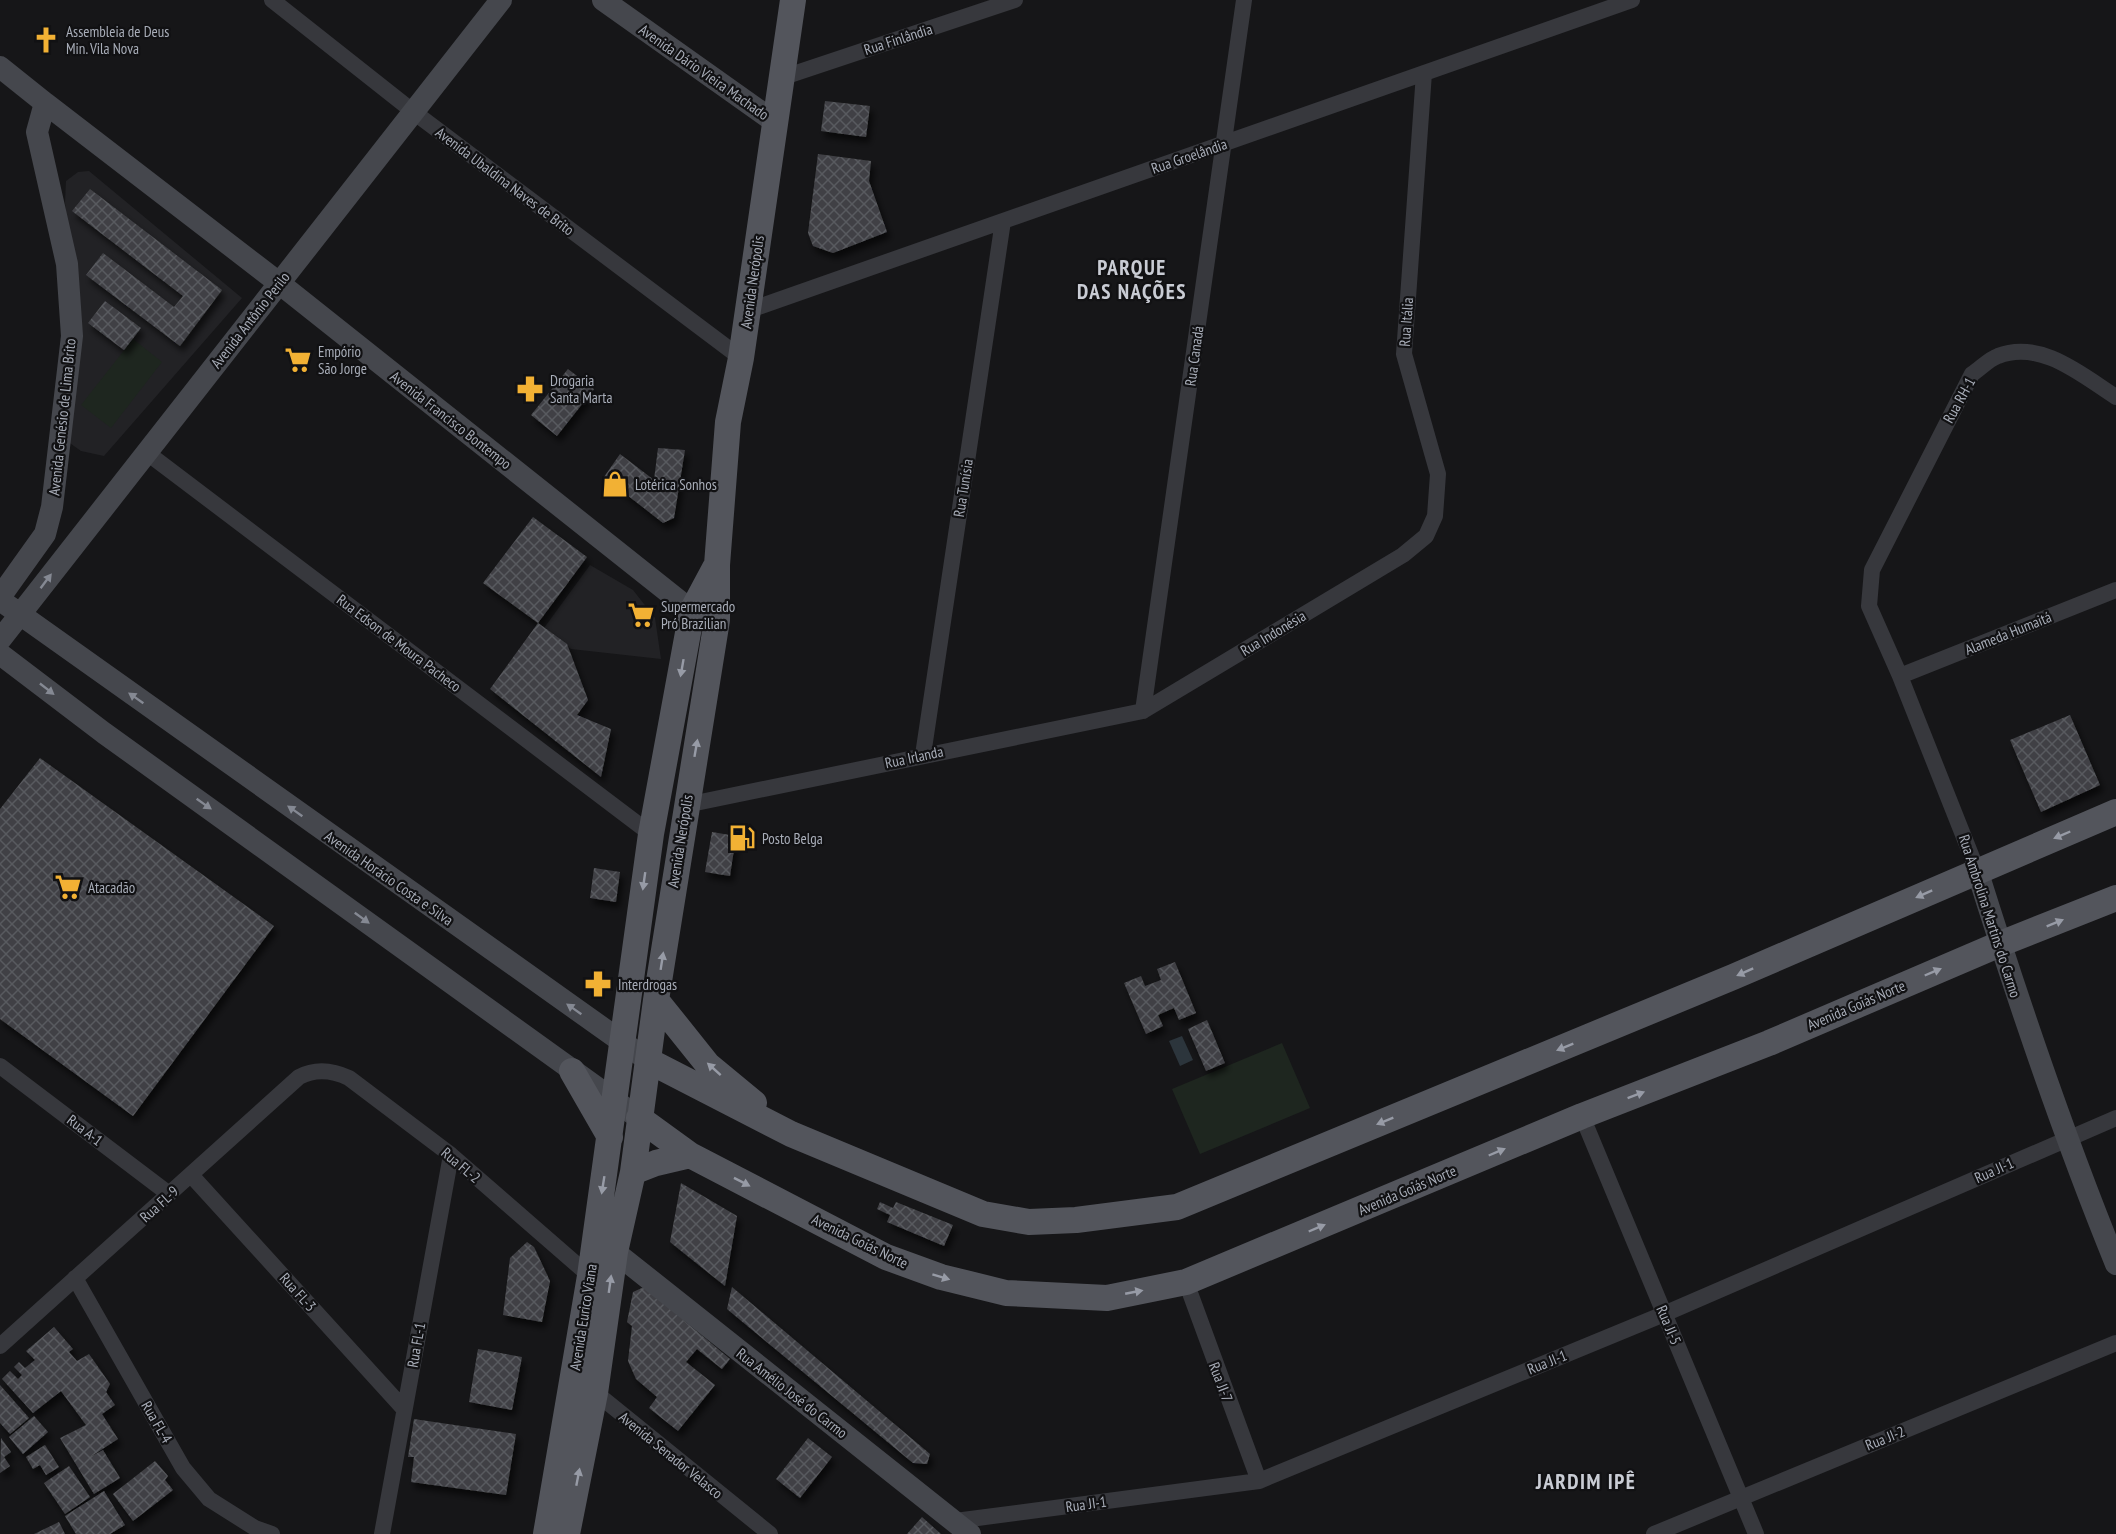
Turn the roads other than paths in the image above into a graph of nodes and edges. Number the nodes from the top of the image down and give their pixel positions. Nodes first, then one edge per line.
1 (272, 0) edge
2 (501, 0) edge
3 (603, 0) edge
4 (793, 0) edge
5 (1015, 0) edge
6 (1245, 0) edge
7 (1632, 0) edge
8 (0, 68) edge
9 (1424, 73) junction
10 (781, 78) junction
11 (45, 103) junction
12 (415, 113) junction
13 (775, 122) junction
14 (1224, 143) junction
15 (1003, 221) junction
16 (279, 284) junction
17 (747, 311) junction
18 (741, 358) junction
19 (2116, 397) edge
20 (146, 452) junction
21 (45, 534) junction
22 (72, 546) junction
23 (1404, 555) joint
24 (717, 565) junction
25 (1872, 570) joint
26 (2116, 590) edge
27 (0, 599) edge
28 (692, 611) junction
29 (20, 615) junction
30 (717, 620) junction
31 (0, 640) edge
32 (0, 654) edge
33 (1900, 676) junction
34 (1143, 711) junction
35 (923, 755) junction
36 (686, 805) junction
37 (2116, 812) edge
38 (651, 834) junction
39 (1977, 870) junction
40 (2116, 898) edge
41 (2000, 944) junction
42 (656, 1000) junction
43 (621, 1043) junction
44 (649, 1061) junction
45 (0, 1066) edge
46 (322, 1071) joint
47 (572, 1071) junction
48 (613, 1100) junction
49 (1582, 1116) junction
50 (639, 1118) junction
51 (2116, 1118) edge
52 (791, 1134) junction
53 (610, 1137) junction
54 (2065, 1138) junction
55 (451, 1155) junction
56 (690, 1155) junction
57 (633, 1173) junction
58 (191, 1175) junction
59 (169, 1194) junction
60 (615, 1252) junction
61 (2116, 1264) edge
62 (590, 1276) junction
63 (75, 1278) junction
64 (1186, 1282) junction
65 (1664, 1314) junction
66 (2116, 1343) edge
67 (0, 1346) edge
68 (573, 1375) junction
69 (595, 1393) junction
70 (404, 1409) junction
71 (1259, 1481) junction
72 (1741, 1498) junction
73 (962, 1528) edge
74 (272, 1534) edge
75 (382, 1534) edge
76 (546, 1534) edge
77 (567, 1534) edge
78 (770, 1534) edge
79 (1654, 1534) edge
80 (1756, 1534) edge

1 - 12 street, Avenida Ubaldina Naves de Brito
2 - 12 street, Avenida Antônio Perilo
3 - 13 street, Avenida Dário Vieira Machado
4 - 10 main road, Avenida Nerópolis
5 - 10 street, Rua Finlândia
6 - 14 street, Rua Canadá
7 - 9 street, Rua Groelândia
8 - 11 street
9 - 14 street, Rua Groelândia
9 - 23 street, Rua Itália
10 - 13 main road, Avenida Nerópolis
11 - 16 street, Avenida Francisco Bontempo
11 - 21 street, Avenida Genésio de Lima Brito
12 - 16 street, Avenida Antônio Perilo
12 - 18 street, Avenida Ubaldina Naves de Brito
13 - 17 main road, Avenida Nerópolis
14 - 15 street, Rua Groelândia
14 - 34 street, Rua Canadá
15 - 17 street, Rua Groelândia
15 - 35 street, Rua Tunísia
16 - 20 street, Avenida Antônio Perilo
16 - 28 street, Avenida Francisco Bontempo
17 - 18 main road, Avenida Nerópolis
18 - 24 main road, Avenida Nerópolis
19 - 25 street, Rua RH-1
20 - 22 street, Avenida Antônio Perilo
20 - 38 street, Rua Edson de Moura Pacheco
21 - 22 street
21 - 27 street, Avenida Genésio de Lima Brito
29 -> 22 street, Avenida Antônio Perilo
23 - 34 street, Rua Indonésia
24 - 28 main road, Avenida Nerópolis
24 - 30 main road, Avenida Nerópolis
25 - 33 street, Rua Ambrolina Martins do Carmo
26 - 33 street, Alameda Humaitá
27 - 29 street, Avenida Horácio Costa e Silva
28 - 30 street, Avenida Francisco Bontempo
28 -> 38 main road, Avenida Nerópolis
29 - 31 street, Avenida Antônio Perilo
43 -> 29 street, Avenida Horácio Costa e Silva
36 -> 30 main road, Avenida Nerópolis
32 -> 47 street
33 - 39 street, Rua Ambrolina Martins do Carmo
34 - 35 street, Rua Irlanda
35 - 36 street, Rua Irlanda
42 -> 36 main road, Avenida Nerópolis
37 -> 39 main road
38 -> 43 main road, Avenida Nerópolis
39 - 41 street, Rua Ambrolina Martins do Carmo
39 -> 52 main road
41 -> 40 main road, Avenida Goiás Norte
49 -> 41 main road, Avenida Goiás Norte
41 - 54 street, Rua Ambrolina Martins do Carmo
42 - 44 main road, Avenida Nerópolis
52 -> 42 main road
43 - 44 street, Avenida Horácio Costa e Silva
43 - 48 main road, Avenida Nerópolis
44 - 50 main road, Avenida Nerópolis
44 - 52 main road, Avenida Horácio Costa e Silva
45 - 59 street, Rua A-1
46 - 55 street, Rua FL-2
46 - 58 street, Rua FL-9
47 - 48 street
47 - 53 main road
48 - 50 street
48 - 53 main road, Avenida Eurico Viana
64 -> 49 main road, Avenida Goiás Norte
49 - 65 street, Rua JI-5
50 - 56 main road
50 - 57 main road, Avenida Eurico Viana
51 - 54 street, Rua JI-1
53 -> 62 main road, Avenida Eurico Viana
54 - 61 street, Rua Ambrolina Martins do Carmo
54 - 65 street, Rua JI-1
55 - 62 street, Rua FL-2
55 - 70 street, Rua FL-1
56 - 57 main road
56 -> 64 main road, Avenida Goiás Norte
57 - 60 main road, Avenida Eurico Viana
58 - 59 street, Rua FL-9
58 - 70 street, Rua FL-3
59 - 63 street, Rua FL-9
69 -> 60 main road, Avenida Eurico Viana
60 - 73 street, Rua Amélio José do Carmo
62 - 68 main road, Avenida Eurico Viana
63 - 67 street, Rua FL-9
63 - 74 street, Rua FL-4
64 - 71 street, Rua JI-7
65 - 71 street, Rua JI-1
65 - 72 street, Rua JI-5
66 - 72 street, Rua JI-2
68 - 69 street, Avenida Senador Velasco
68 - 76 main road, Avenida Eurico Viana
77 -> 69 main road, Avenida Eurico Viana
69 - 78 street, Avenida Senador Velasco
70 - 75 street, Rua FL-1
71 - 73 street, Rua JI-1
72 - 79 street, Rua JI-2
72 - 80 street, Rua JI-5

